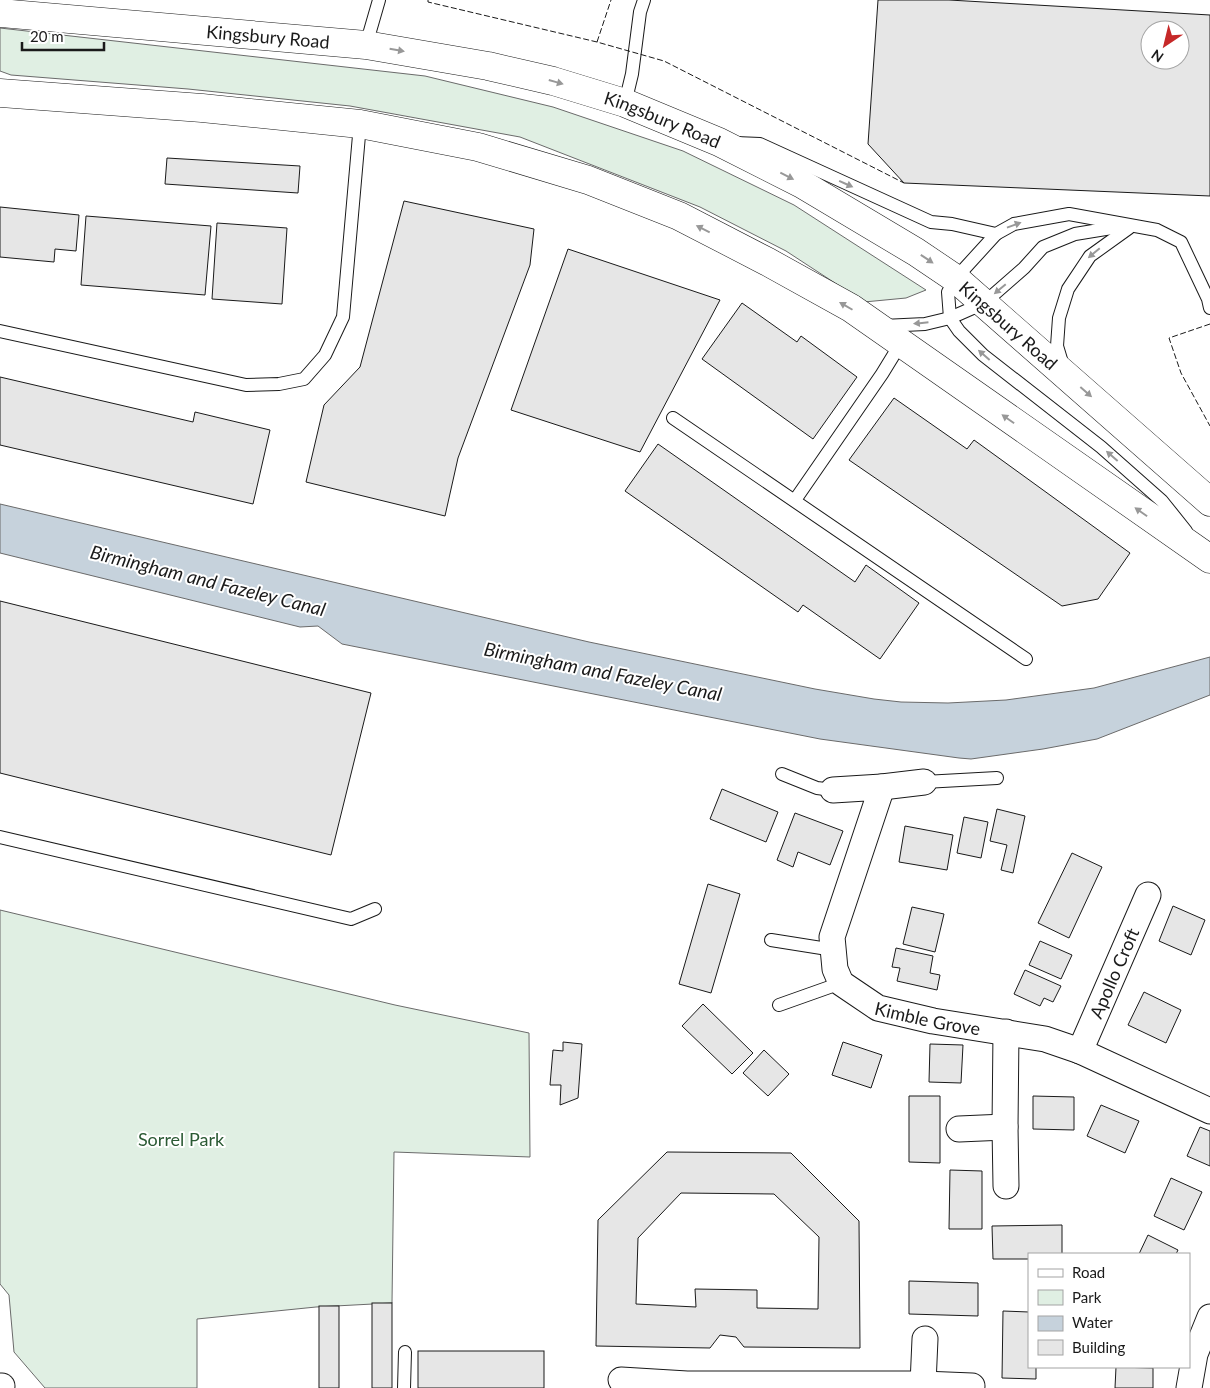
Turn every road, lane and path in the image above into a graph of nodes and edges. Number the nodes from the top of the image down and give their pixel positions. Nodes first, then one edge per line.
1 (379, 0) edge
2 (644, 0) edge
3 (0, 13) edge
4 (366, 45) junction
5 (0, 94) edge
6 (625, 103) junction
7 (360, 124) junction
8 (719, 142) junction
9 (1134, 225) junction
10 (996, 234) junction
11 (956, 279) junction
12 (984, 302) junction
13 (1210, 308) edge
14 (950, 318) junction
15 (876, 326) junction
16 (0, 331) edge
17 (901, 343) junction
18 (1066, 375) junction
19 (674, 418) dead end
20 (795, 500) junction
21 (1210, 502) edge
22 (1207, 557) edge
23 (1026, 659) dead end
24 (782, 774) dead end
25 (996, 778) dead end
26 (924, 782) joint
27 (882, 787) junction
28 (833, 790) joint
29 (0, 837) edge
30 (1148, 895) dead end
31 (375, 909) dead end
32 (771, 940) dead end
33 (834, 950) junction
34 (840, 983) junction
35 (780, 1005) dead end
36 (1006, 1032) junction
37 (1080, 1051) junction
38 (1210, 1112) edge
39 (1005, 1127) junction
40 (959, 1129) dead end
41 (1006, 1186) dead end
42 (1210, 1317) edge
43 (925, 1339) dead end
44 (405, 1352) dead end
45 (621, 1380) dead end
46 (923, 1384) junction
47 (687, 1386) edge
48 (752, 1386) edge
49 (972, 1386) dead end
50 (404, 1388) edge
51 (1189, 1388) edge

1 - 4 lane
2 - 6 lane
3 - 4 highway, Kingsbury Road
4 -> 6 highway, Kingsbury Road
5 - 7 highway
6 - 8 highway, Kingsbury Road
15 -> 7 highway
7 - 16 lane
8 -> 10 lane
8 -> 11 highway, Kingsbury Road
10 -> 9 lane
9 -> 12 lane
9 - 13 lane
9 -> 18 lane
10 - 11 lane
11 - 12 highway, Kingsbury Road
11 - 14 lane
12 - 14 lane
12 - 18 highway, Kingsbury Road
14 -> 15 lane
22 -> 14 lane
15 - 17 highway
17 - 20 lane
22 -> 17 highway
18 -> 21 highway, Kingsbury Road
19 - 20 lane
20 - 23 lane
24 - 28 lane
25 - 26 lane
26 - 27 street
27 - 28 street
27 - 33 street
29 - 31 lane
30 - 37 street, Apollo Croft
32 - 33 lane
33 - 34 street
34 - 35 lane
34 - 36 street, Kimble Grove
36 - 37 street, Kimble Grove
36 - 39 street
37 - 38 street, Kimble Grove
39 - 40 street
39 - 41 street
42 - 51 street
43 - 46 street
44 - 50 lane
45 - 47 street
46 - 48 street
46 - 49 street
47 - 48 street

